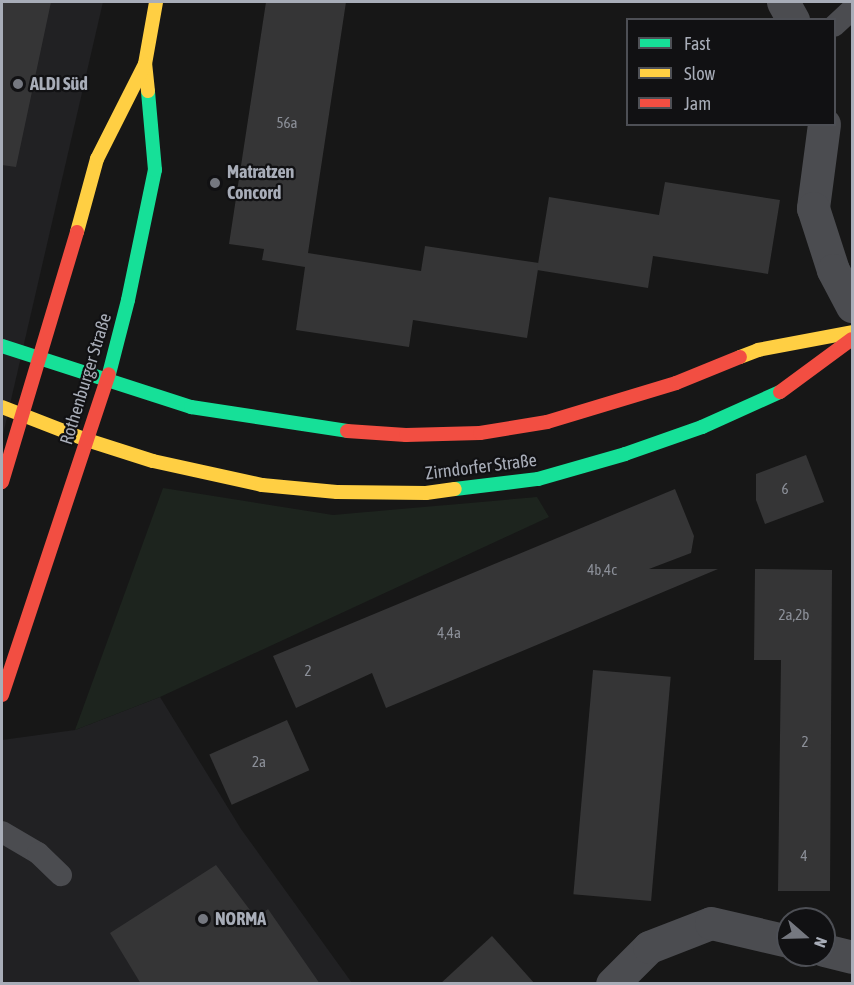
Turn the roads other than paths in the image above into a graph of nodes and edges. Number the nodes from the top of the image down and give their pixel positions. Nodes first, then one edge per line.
1 (156, 2) edge
2 (783, 2) edge
3 (852, 9) edge
4 (792, 18) edge
5 (836, 24) edge
6 (145, 64) junction
7 (824, 126) edge
8 (852, 306) edge
9 (852, 332) edge
10 (852, 339) edge
11 (2, 346) edge
12 (40, 359) junction
13 (107, 380) junction
14 (2, 407) edge
15 (23, 416) junction
16 (87, 440) junction
17 (2, 482) edge
18 (2, 694) edge
19 (2, 832) edge
20 (61, 875) dead end
21 (776, 938) edge
22 (836, 953) edge
23 (852, 957) edge
24 (612, 984) edge

1 - 6 main road, Rothenburger Straße
2 - 4 street
3 - 5 lane
6 - 12 main road, Rothenburger Straße
6 - 13 main road, Rothenburger Straße
7 - 8 street
9 - 13 main road, Zirndorfer Straße
10 - 16 main road, Zirndorfer Straße
11 - 12 main road, Zirndorfer Straße
12 - 13 main road, Zirndorfer Straße
12 - 15 main road, Rothenburger Straße
13 - 16 main road, Rothenburger Straße
14 - 15 main road, Zirndorfer Straße
15 - 16 main road, Zirndorfer Straße
15 - 17 main road, Rothenburger Straße
16 - 18 main road, Rothenburger Straße
19 - 20 lane
21 - 24 street
22 - 23 street

